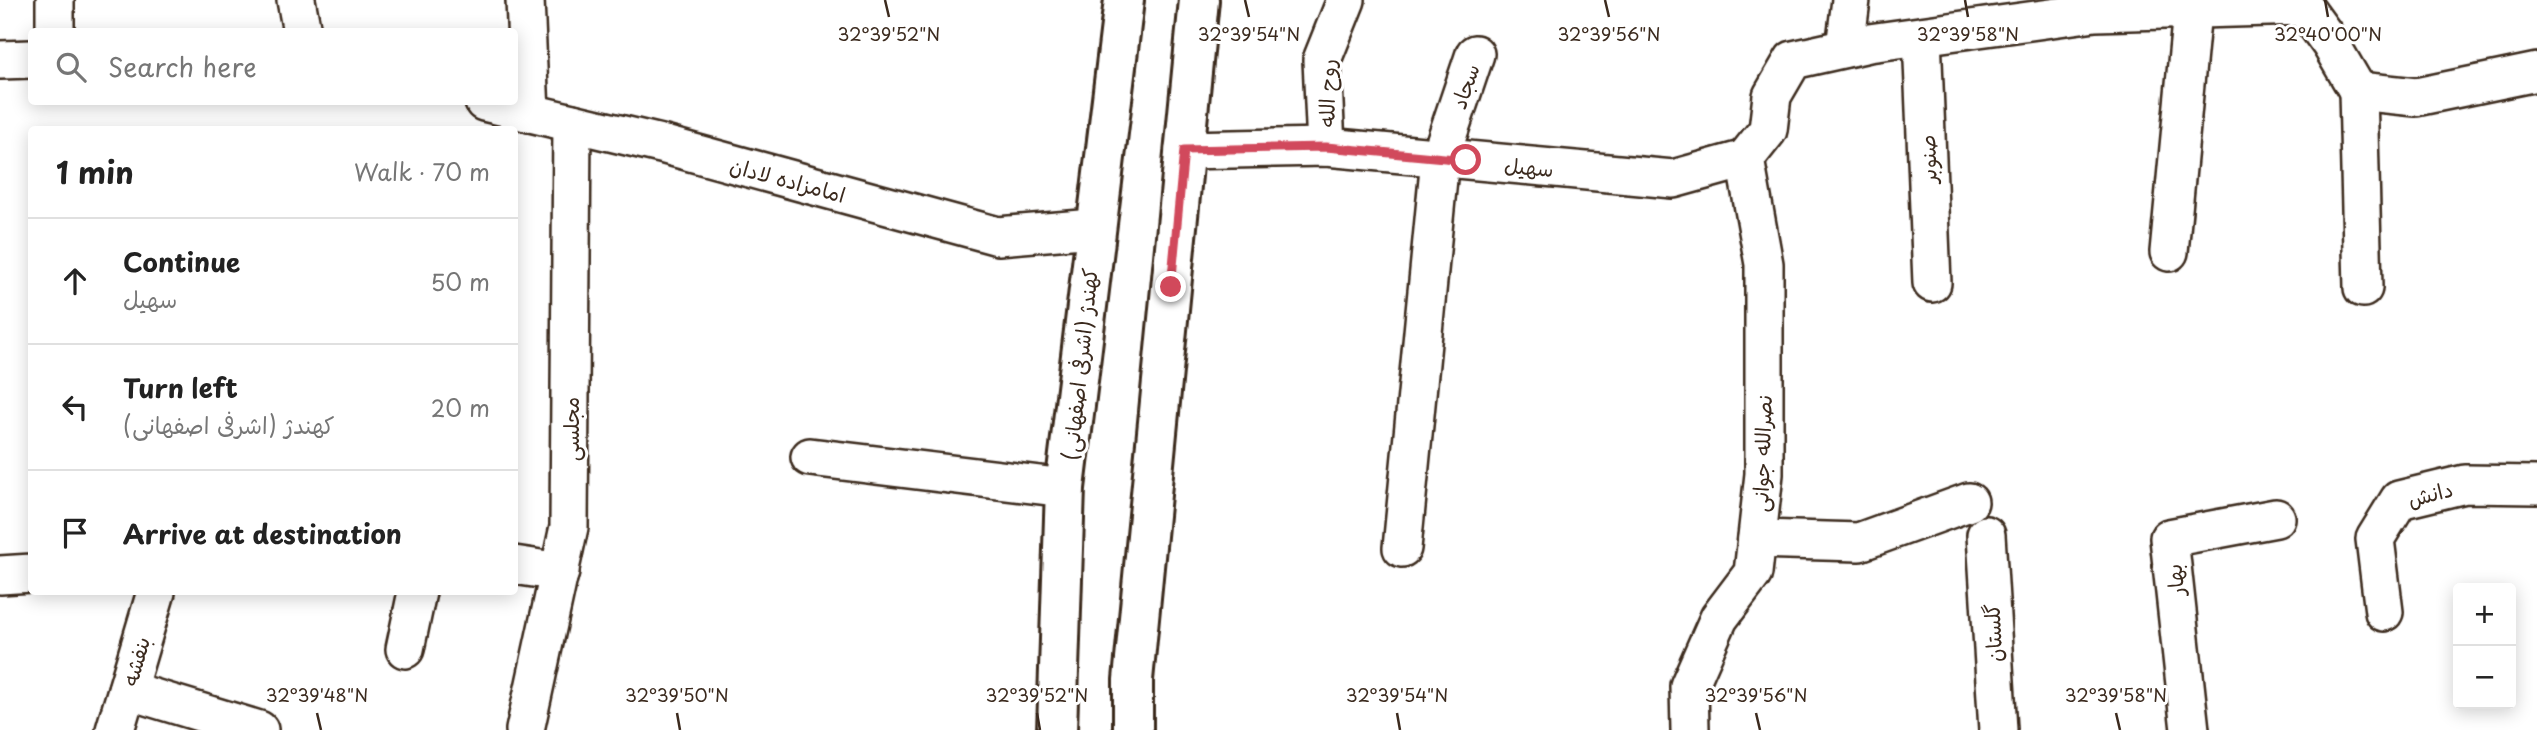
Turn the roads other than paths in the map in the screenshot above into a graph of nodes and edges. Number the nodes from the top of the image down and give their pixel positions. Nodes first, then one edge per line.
1 (55, 0) edge
2 (296, 0) edge
3 (525, 0) edge
4 (1124, 0) edge
5 (1172, 0) edge
6 (1199, 0) edge
7 (1346, 0) edge
8 (1851, 0) edge
9 (2331, 0) edge
10 (2192, 5) edge
11 (1972, 15) edge
12 (55, 28) edge
13 (301, 28) edge
14 (1922, 36) junction
15 (2330, 43) junction
16 (1845, 48) junction
17 (1475, 54) dead end
18 (28, 59) edge
19 (0, 60) edge
20 (2537, 72) edge
21 (2358, 91) junction
22 (497, 105) edge
23 (530, 113) junction
24 (572, 123) junction
25 (1326, 147) junction
26 (1184, 150) junction
27 (1440, 158) junction
28 (1745, 159) junction
29 (1094, 228) junction
30 (2169, 252) dead end
31 (1932, 282) dead end
32 (1171, 287) junction
33 (2363, 288) dead end
34 (810, 457) dead end
35 (2537, 485) edge
36 (1065, 488) junction
37 (1969, 502) dead end
38 (2276, 518) dead end
39 (1986, 535) dead end
40 (1757, 540) junction
41 (1402, 548) dead end
42 (518, 566) edge
43 (559, 572) junction
44 (28, 573) edge
45 (0, 575) edge
46 (155, 595) edge
47 (416, 595) edge
48 (2384, 612) dead end
49 (405, 649) dead end
50 (127, 690) junction
51 (115, 730) edge
52 (259, 730) edge
53 (525, 730) edge
54 (1057, 730) edge
55 (1133, 730) edge
56 (1690, 730) edge
57 (1998, 730) edge
58 (2190, 730) edge

1 - 12 street
2 - 13 street
3 - 23 street
4 - 29 main road, کهندژ (اشرفی اصفهانی)
5 - 32 main road
6 - 26 main road
7 - 25 street, روح الله
8 - 16 street
9 - 15 street
10 - 11 street
10 - 15 street
10 - 30 street
11 - 14 street
14 - 16 street
14 - 31 street, صنوبر
15 - 21 street
16 - 28 street
17 - 27 street, سجاد
18 - 19 street
20 - 21 street
21 - 33 street
22 - 23 street, امامزاده لادان
23 - 24 street, امامزاده لادان
24 - 29 street, امامزاده لادان
24 - 43 street, مجلسی
25 - 26 street, سهیل
25 - 27 street, سهیل
26 - 32 main road
27 - 28 street, سهیل
27 - 41 street, سجاد
28 - 40 street, نصرالله جوانی
29 - 36 main road, کهندژ (اشرفی اصفهانی)
32 - 55 main road
34 - 36 street
35 - 48 street, دانش
36 - 54 main road, کهندژ (اشرفی اصفهانی)
37 - 40 street
38 - 58 street, بهار
39 - 57 street, گلستان
40 - 56 street, نصرالله جوانی
42 - 43 street
43 - 53 street, مجلسی
44 - 45 street
46 - 50 street, بنفشه
47 - 49 street
50 - 51 street, بنفشه
50 - 52 street

